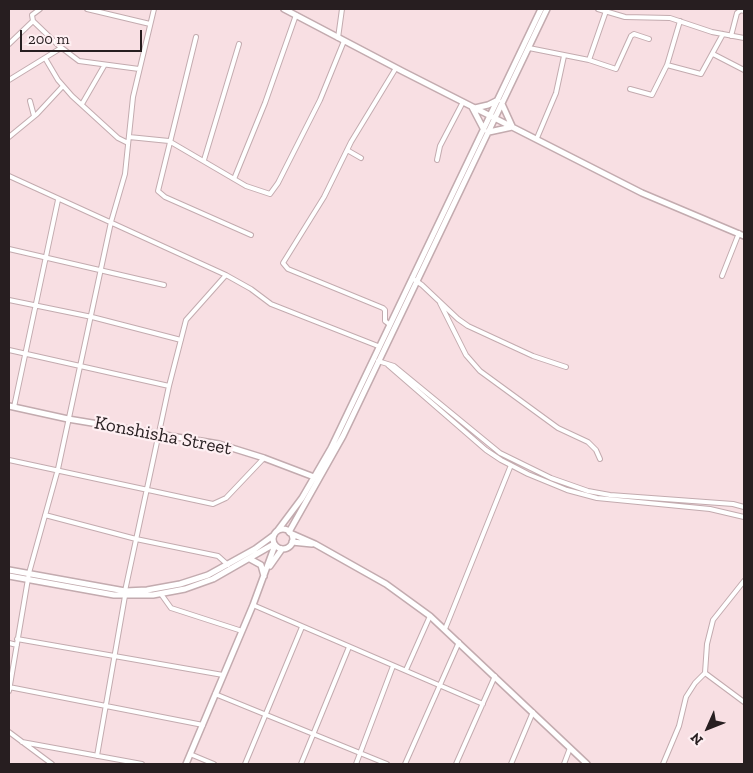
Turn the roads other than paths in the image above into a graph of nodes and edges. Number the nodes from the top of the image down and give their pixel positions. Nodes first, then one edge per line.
1 (40, 9) edge
2 (87, 9) edge
3 (154, 9) edge
4 (284, 9) edge
5 (342, 9) edge
6 (541, 9) edge
7 (547, 9) edge
8 (598, 9) edge
9 (606, 11) junction
10 (744, 11) edge
11 (296, 15) junction
12 (33, 21) junction
13 (680, 21) junction
14 (150, 24) junction
15 (723, 34) junction
16 (731, 36) junction
17 (196, 37) dead end
18 (338, 38) junction
19 (744, 38) edge
20 (649, 39) dead end
21 (344, 41) junction
22 (9, 44) edge
23 (238, 44) dead end
24 (61, 48) junction
25 (529, 48) junction
26 (713, 54) junction
27 (564, 56) junction
28 (45, 58) junction
29 (588, 60) junction
30 (667, 65) junction
31 (104, 66) junction
32 (396, 68) junction
33 (139, 69) junction
34 (744, 70) edge
35 (9, 80) edge
36 (63, 86) junction
37 (630, 89) dead end
38 (30, 101) dead end
39 (463, 102) junction
40 (500, 102) junction
41 (82, 104) junction
42 (473, 107) junction
43 (34, 116) junction
44 (493, 117) junction
45 (513, 127) junction
46 (486, 131) junction
47 (9, 137) edge
48 (129, 137) junction
49 (537, 138) junction
50 (169, 141) junction
51 (128, 143) junction
52 (347, 150) junction
53 (361, 158) dead end
54 (204, 160) junction
55 (437, 160) dead end
56 (9, 176) edge
57 (234, 179) junction
58 (58, 200) junction
59 (111, 222) junction
60 (742, 234) edge
61 (251, 236) dead end
62 (9, 249) edge
63 (44, 257) junction
64 (102, 271) junction
65 (226, 275) junction
66 (722, 276) dead end
67 (415, 279) junction
68 (164, 286) dead end
69 (9, 300) edge
70 (440, 303) junction
71 (34, 306) junction
72 (92, 317) junction
73 (389, 324) junction
74 (181, 340) junction
75 (378, 346) junction
76 (9, 350) edge
77 (25, 354) junction
78 (375, 360) junction
79 (80, 365) junction
80 (388, 365) junction
81 (566, 367) dead end
82 (169, 386) junction
83 (11, 406) edge
84 (68, 419) junction
85 (160, 433) junction
86 (264, 458) junction
87 (600, 459) dead end
88 (9, 460) edge
89 (513, 461) junction
90 (511, 466) junction
91 (58, 469) junction
92 (314, 477) junction
93 (147, 490) junction
94 (744, 507) edge
95 (45, 515) junction
96 (744, 517) edge
97 (276, 533) junction
98 (290, 533) junction
99 (136, 539) junction
100 (292, 542) junction
101 (315, 544) junction
102 (275, 545) junction
103 (282, 549) junction
104 (250, 559) junction
105 (228, 565) junction
106 (9, 570) edge
107 (266, 570) junction
108 (9, 576) edge
109 (29, 576) junction
110 (264, 577) junction
111 (744, 581) edge
112 (125, 594) junction
113 (161, 594) junction
114 (253, 605) junction
115 (430, 616) junction
116 (302, 627) junction
117 (445, 629) junction
118 (242, 631) junction
119 (18, 639) junction
120 (459, 642) junction
121 (9, 643) edge
122 (16, 645) junction
123 (350, 647) junction
124 (114, 655) junction
125 (393, 666) junction
126 (406, 670) junction
127 (705, 672) junction
128 (223, 676) junction
129 (495, 676) junction
130 (439, 684) junction
131 (9, 687) edge
132 (9, 691) edge
133 (215, 694) junction
134 (744, 702) edge
135 (483, 704) junction
136 (107, 705) junction
137 (533, 712) junction
138 (265, 714) junction
139 (202, 725) junction
140 (9, 732) edge
141 (314, 734) junction
142 (22, 742) junction
143 (570, 748) junction
144 (190, 754) junction
145 (361, 754) junction
146 (97, 756) junction
147 (52, 764) edge
148 (142, 764) edge
149 (186, 764) edge
150 (214, 764) edge
151 (245, 764) edge
152 (301, 764) edge
153 (356, 764) edge
154 (387, 764) edge
155 (406, 764) edge
156 (456, 764) edge
157 (510, 764) edge
158 (564, 764) edge
159 (587, 764) edge
160 (663, 764) edge

1 - 12 street
2 - 14 street
3 - 14 street
4 - 11 main road
5 - 18 street
6 - 40 main road
7 - 25 main road
8 - 9 street
9 - 13 street
9 - 29 street
10 - 16 street
11 - 18 main road
11 - 57 street
12 - 22 street
12 - 24 street
13 - 15 street
13 - 30 street
14 - 33 street
15 - 16 street
15 - 26 street
16 - 19 street
17 - 50 street
18 - 21 main road
20 - 29 street
21 - 32 main road
21 - 57 street
23 - 54 street
24 - 28 street
24 - 31 street
25 - 27 street
25 - 40 main road
26 - 30 street
26 - 34 street
27 - 29 street
27 - 49 street
28 - 35 street
28 - 36 street
30 - 37 street
31 - 33 street
31 - 41 street
32 - 39 main road
32 - 52 street
33 - 48 street
36 - 41 street
36 - 43 street
38 - 43 street
39 - 42 main road
39 - 55 street
40 - 42 main road
40 - 44 main road
40 - 45 main road
41 - 51 street
42 - 44 main road
42 - 46 main road
43 - 47 street
44 - 45 main road
44 - 46 main road
45 - 46 main road
45 - 49 main road
46 - 67 main road
48 - 50 street
48 - 51 street
49 - 60 main road
50 - 54 street
50 - 61 street
51 - 59 street
52 - 53 street
52 - 73 street
54 - 57 street
56 - 58 street
58 - 59 street
58 - 63 street
59 - 64 street
59 - 65 street
60 - 66 street
62 - 63 street
63 - 64 street
63 - 71 street
64 - 68 street
64 - 72 street
65 - 74 street
65 - 75 street
67 - 70 street
67 - 73 main road
67 - 78 main road
69 - 71 street
70 - 81 street
70 - 87 street
71 - 72 street
71 - 77 street
72 - 74 street
72 - 79 street
73 - 75 main road
74 - 82 street
75 - 78 main road
76 - 77 street
77 - 79 street
77 - 83 street
78 - 80 street
78 - 92 main road
78 - 98 main road
79 - 82 street
79 - 84 street
80 - 89 street
80 - 90 street
82 - 85 street
83 - 84 main road, Konshisha Street
84 - 85 main road, Konshisha Street
84 - 91 street
85 - 86 main road, Konshisha Street
85 - 93 street
86 - 92 main road, Konshisha Street
86 - 93 street
88 - 91 street
89 - 90 street
89 - 94 street
90 - 96 street
90 - 117 street
91 - 93 street
91 - 95 street
92 - 97 main road
93 - 99 street
95 - 99 street
95 - 109 street
97 - 98 main road
97 - 102 main road
97 - 105 main road
98 - 100 main road
98 - 101 main road
99 - 105 street
99 - 112 street
100 - 101 main road
100 - 103 main road
101 - 115 main road
102 - 103 main road
102 - 104 main road
102 - 107 main road
103 - 107 main road
104 - 110 main road
104 - 113 main road
105 - 112 main road
106 - 109 main road
107 - 110 main road
108 - 109 main road
109 - 112 main road
109 - 119 street
110 - 114 main road
111 - 127 street
112 - 113 main road
112 - 124 street
113 - 118 street
114 - 116 street
114 - 118 main road
115 - 117 main road
115 - 126 street
116 - 123 street
116 - 138 street
117 - 120 main road
118 - 128 main road
119 - 122 street
119 - 124 street
120 - 129 main road
120 - 130 street
121 - 122 street
122 - 131 street
123 - 125 street
123 - 141 street
124 - 128 street
124 - 136 street
125 - 126 street
125 - 145 street
126 - 130 street
127 - 134 street
127 - 160 street
128 - 133 main road
129 - 135 street
129 - 137 main road
130 - 135 street
130 - 155 street
131 - 132 street
131 - 136 street
133 - 138 street
133 - 139 main road
135 - 156 street
136 - 139 street
136 - 146 street
137 - 143 main road
137 - 157 street
138 - 141 street
138 - 151 street
139 - 144 main road
140 - 142 street
141 - 145 street
141 - 152 street
142 - 146 street
142 - 147 street
143 - 158 street
143 - 159 main road
144 - 149 main road
144 - 150 street
145 - 153 street
145 - 154 street
146 - 148 street

